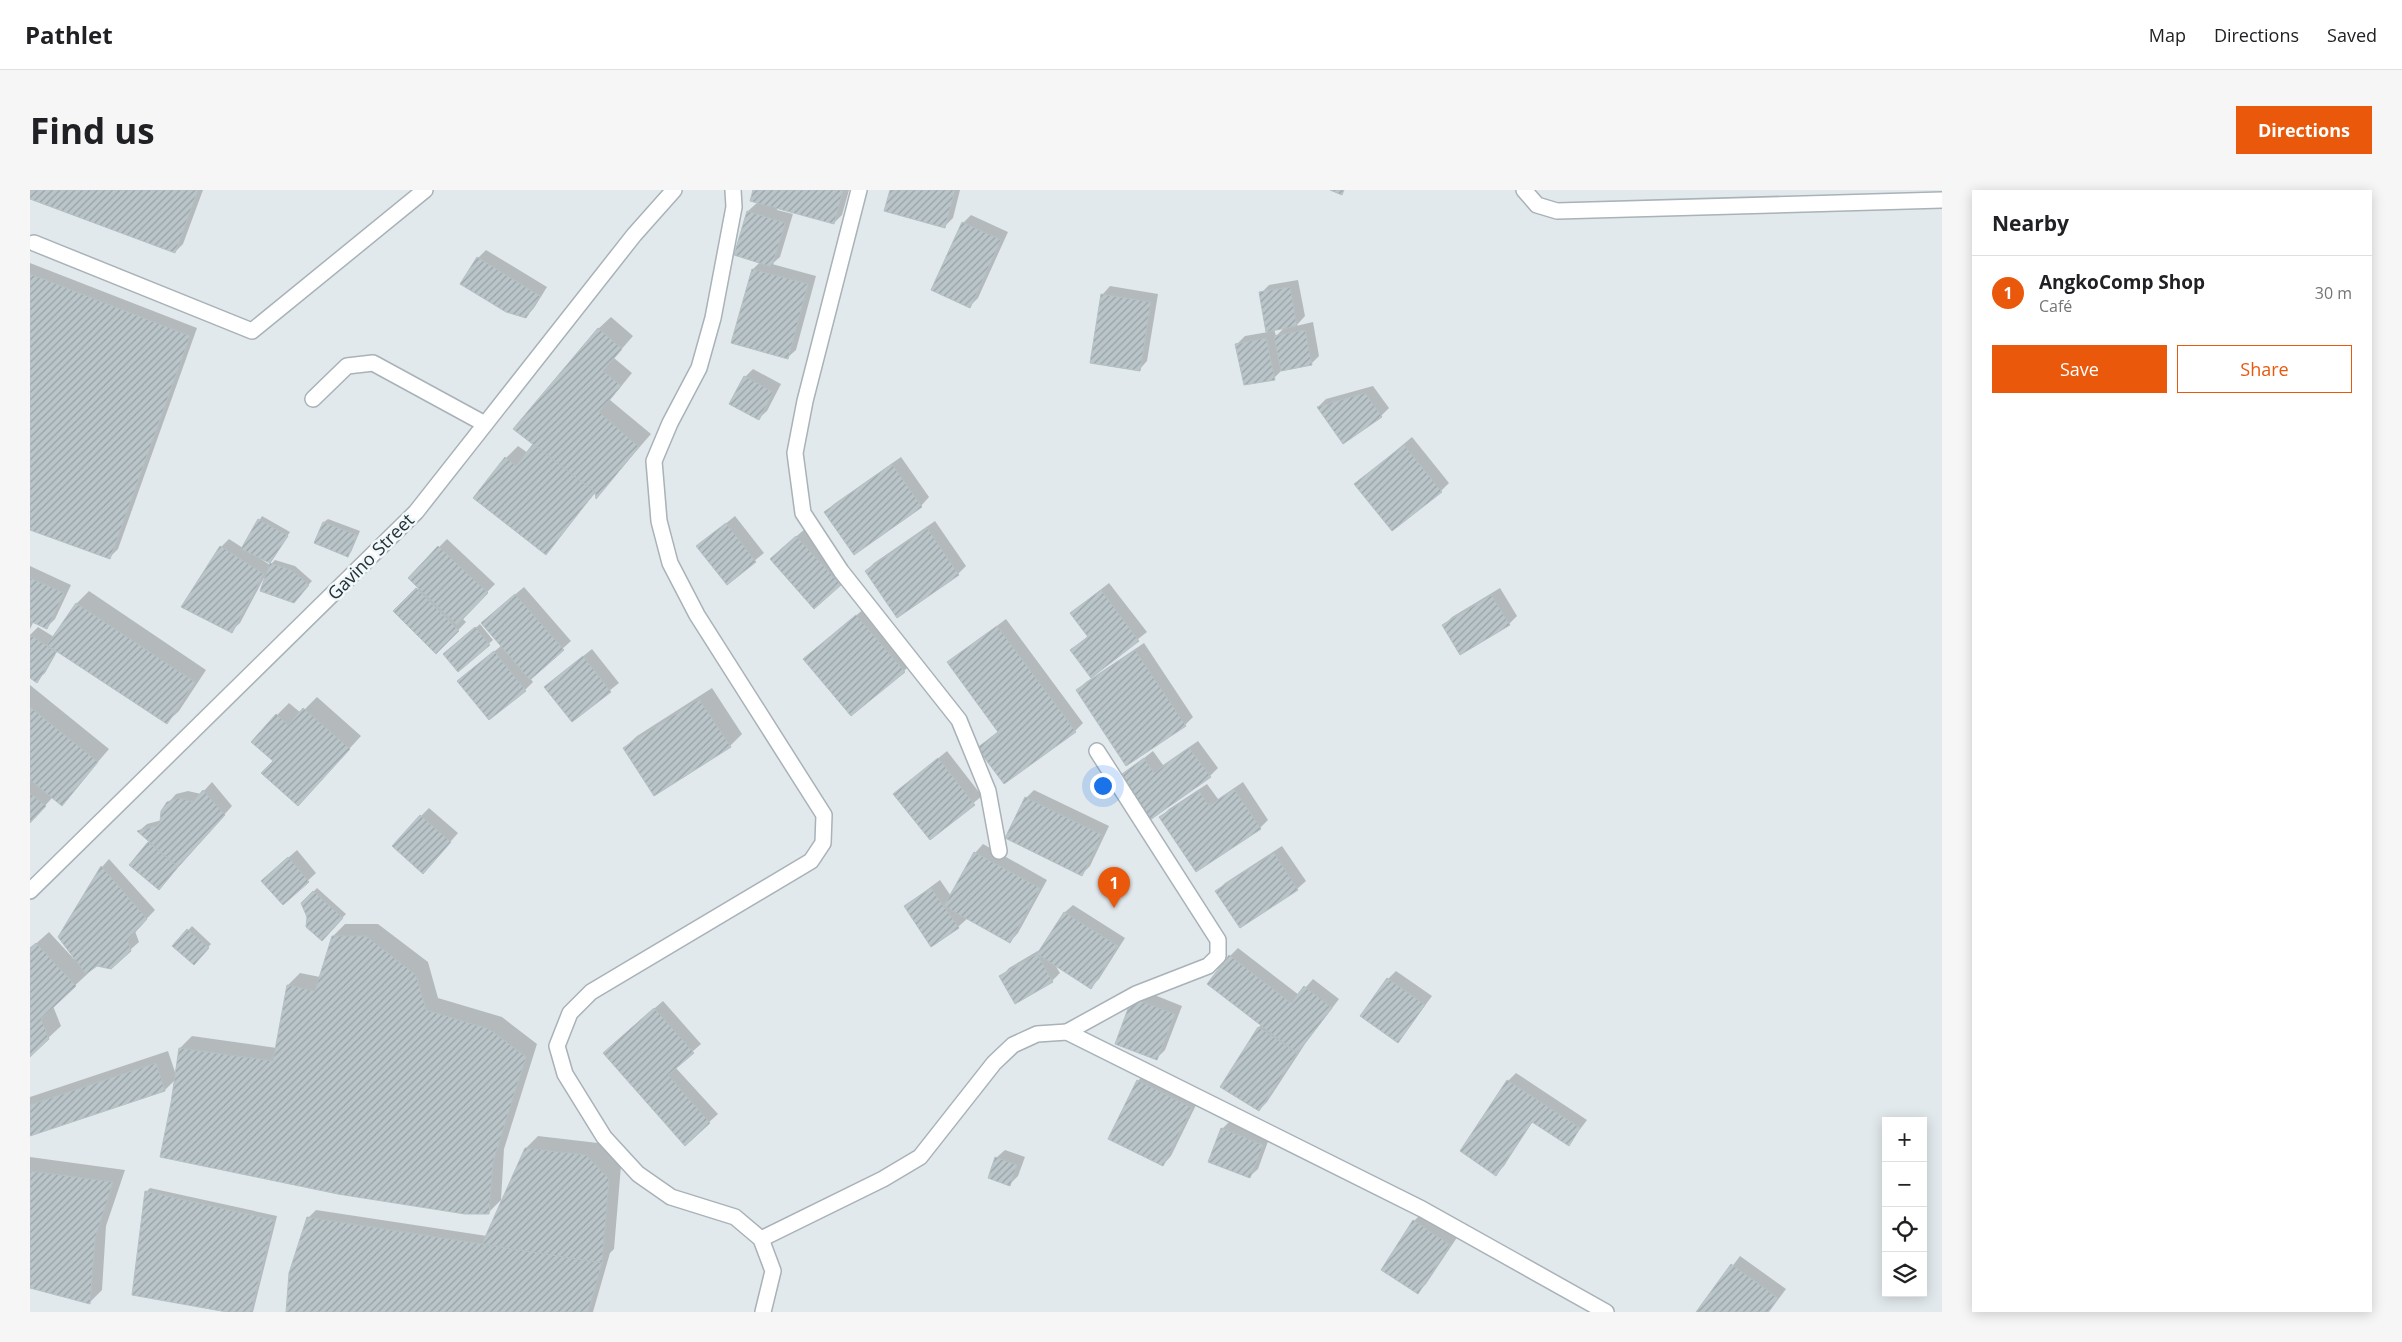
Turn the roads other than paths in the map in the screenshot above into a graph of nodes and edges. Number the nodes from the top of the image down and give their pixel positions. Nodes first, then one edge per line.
1 (425, 190) edge
2 (674, 190) edge
3 (733, 190) edge
4 (859, 190) edge
5 (1524, 190) edge
6 (1942, 200) edge
7 (34, 243) dead end
8 (313, 398) dead end
9 (485, 424) junction
10 (1097, 750) dead end
11 (998, 851) dead end
12 (30, 891) edge
13 (1067, 1032) junction
14 (761, 1238) junction
15 (763, 1312) edge
16 (1606, 1312) edge

1 - 7 street
2 - 9 street, Gavino Street
3 - 14 street
4 - 11 street
5 - 6 street
8 - 9 street
9 - 12 street, Gavino Street
10 - 13 street
13 - 14 street
13 - 16 street
14 - 15 street

